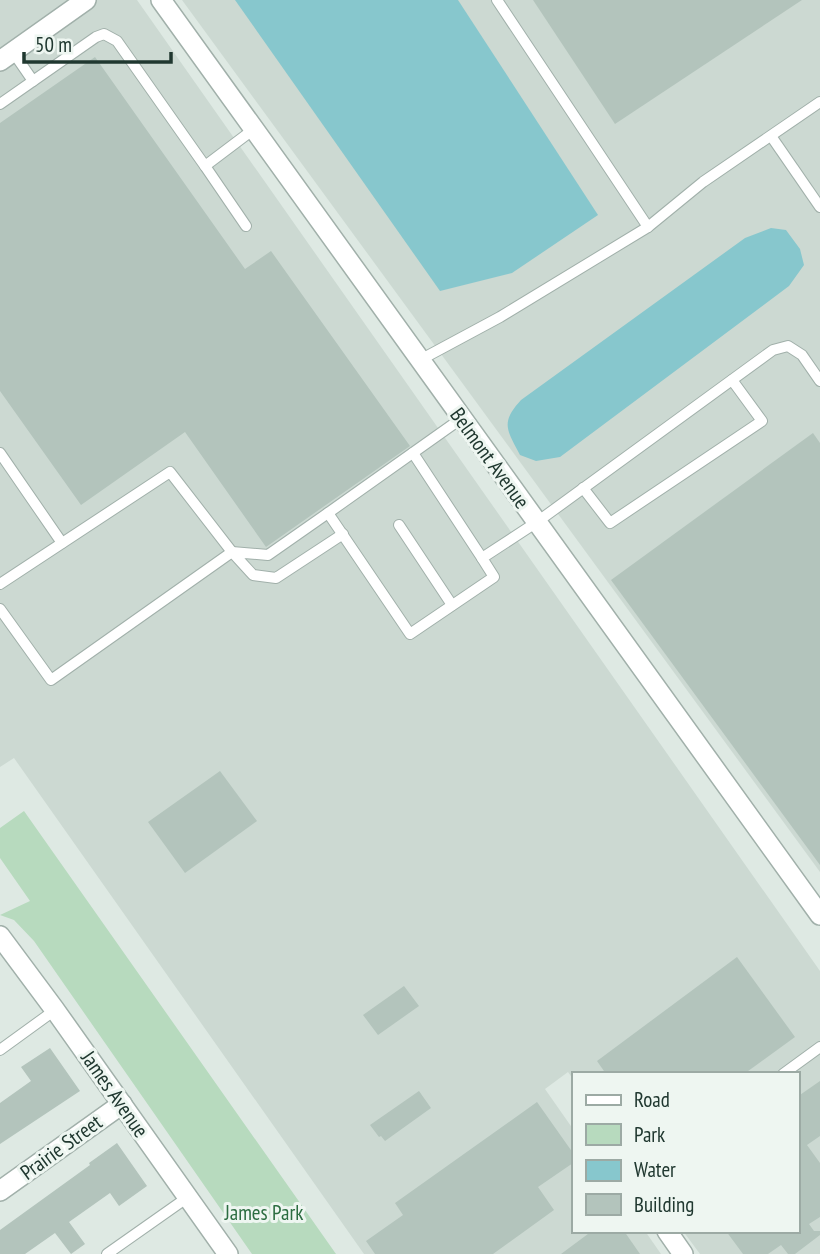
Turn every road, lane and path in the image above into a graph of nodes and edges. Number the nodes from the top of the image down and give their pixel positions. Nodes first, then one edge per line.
1 (86, 0) edge
2 (161, 0) edge
3 (497, 0) edge
4 (6, 57) edge
5 (33, 81) junction
6 (820, 102) edge
7 (0, 104) edge
8 (254, 129) junction
9 (771, 136) junction
10 (205, 166) junction
11 (820, 208) edge
12 (246, 226) dead end
13 (648, 227) junction
14 (420, 360) junction
15 (732, 380) junction
16 (820, 381) edge
17 (462, 418) junction
18 (0, 453) edge
19 (413, 453) junction
20 (583, 488) junction
21 (328, 513) junction
22 (537, 522) junction
23 (399, 525) dead end
24 (343, 534) junction
25 (62, 542) junction
26 (232, 552) junction
27 (482, 558) junction
28 (0, 584) edge
29 (452, 605) junction
30 (0, 609) edge
31 (820, 915) edge
32 (0, 936) edge
33 (55, 1010) junction
34 (820, 1047) edge
35 (0, 1049) edge
36 (786, 1072) edge
37 (122, 1104) junction
38 (0, 1191) edge
39 (188, 1197) junction
40 (668, 1233) edge
41 (107, 1254) edge
42 (228, 1254) edge
43 (683, 1254) edge

1 - 4 street
2 - 8 street, Belmont Avenue
3 - 13 lane
4 - 5 lane
5 - 7 lane
5 - 10 lane
6 - 9 lane
8 - 10 lane
8 - 14 street, Belmont Avenue
9 - 11 lane
9 - 13 lane
10 - 12 lane
13 - 14 lane
14 - 17 street, Belmont Avenue
15 - 16 lane
15 - 20 lane
15 - 20 lane
17 - 19 lane
17 - 22 street, Belmont Avenue
18 - 25 lane
19 - 21 lane
19 - 27 lane
20 - 22 lane
21 - 24 lane
21 - 26 lane
22 - 27 lane
22 - 31 street, Belmont Avenue
23 - 29 lane
24 - 26 lane
24 - 29 lane
25 - 26 lane
25 - 28 lane
26 - 30 lane
27 - 29 lane
32 - 33 street, James Avenue
33 - 35 lane
33 - 37 street, James Avenue
34 - 36 lane
37 - 38 street, Prairie Street
37 - 39 street, James Avenue
39 - 41 lane
39 - 42 street, James Avenue
40 - 43 street

